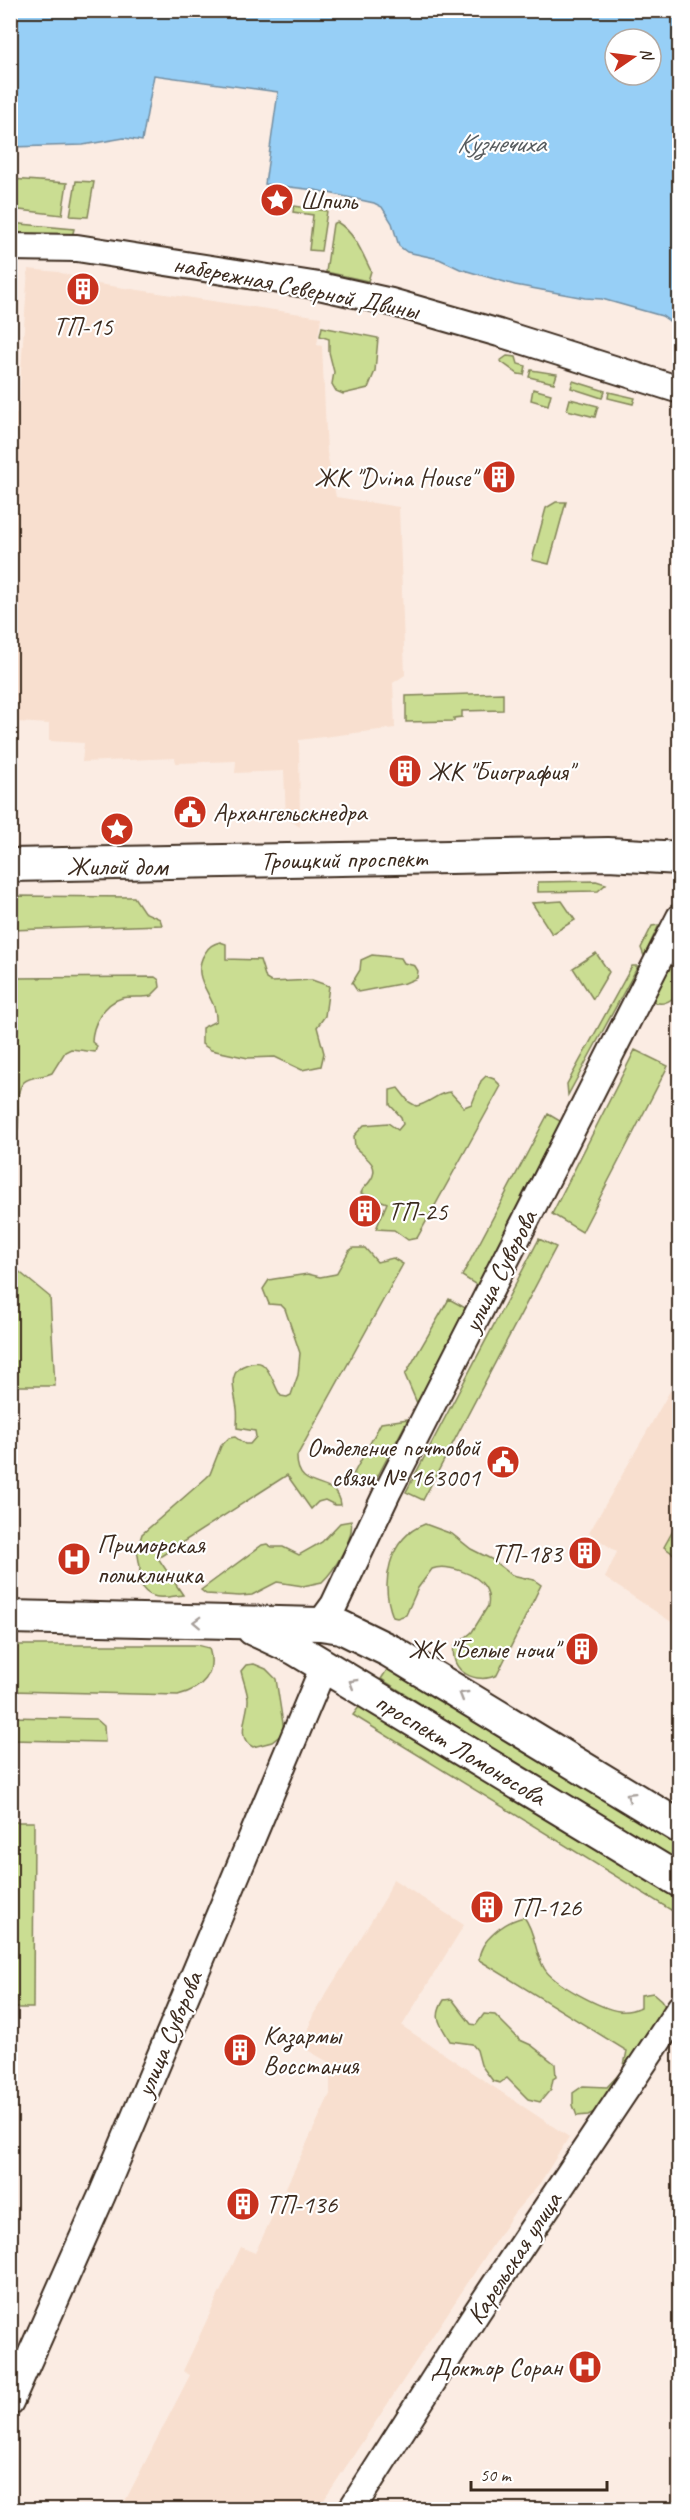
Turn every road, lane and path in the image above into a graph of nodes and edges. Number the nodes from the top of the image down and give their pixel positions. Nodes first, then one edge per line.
1 (10, 247) edge
2 (680, 390) edge
3 (680, 858) edge
4 (10, 865) edge
5 (680, 917) edge
6 (10, 1617) edge
7 (238, 1623) junction
8 (320, 1624) junction
9 (324, 1666) junction
10 (680, 1827) edge
11 (680, 1881) edge
12 (680, 2008) edge
13 (10, 2402) edge
14 (351, 2510) edge

1 - 2 street, набережная Северной Двины
3 - 4 main road, Троицкий проспект
5 - 8 street, улица Суворова
7 -> 6 main road, проспект Ломоносова
7 - 8 main road, проспект Ломоносова
7 - 9 main road, проспект Ломоносова
10 -> 8 main road, проспект Ломоносова
11 -> 9 main road, проспект Ломоносова
9 - 13 street, улица Суворова
12 - 14 street, Карельская улица

